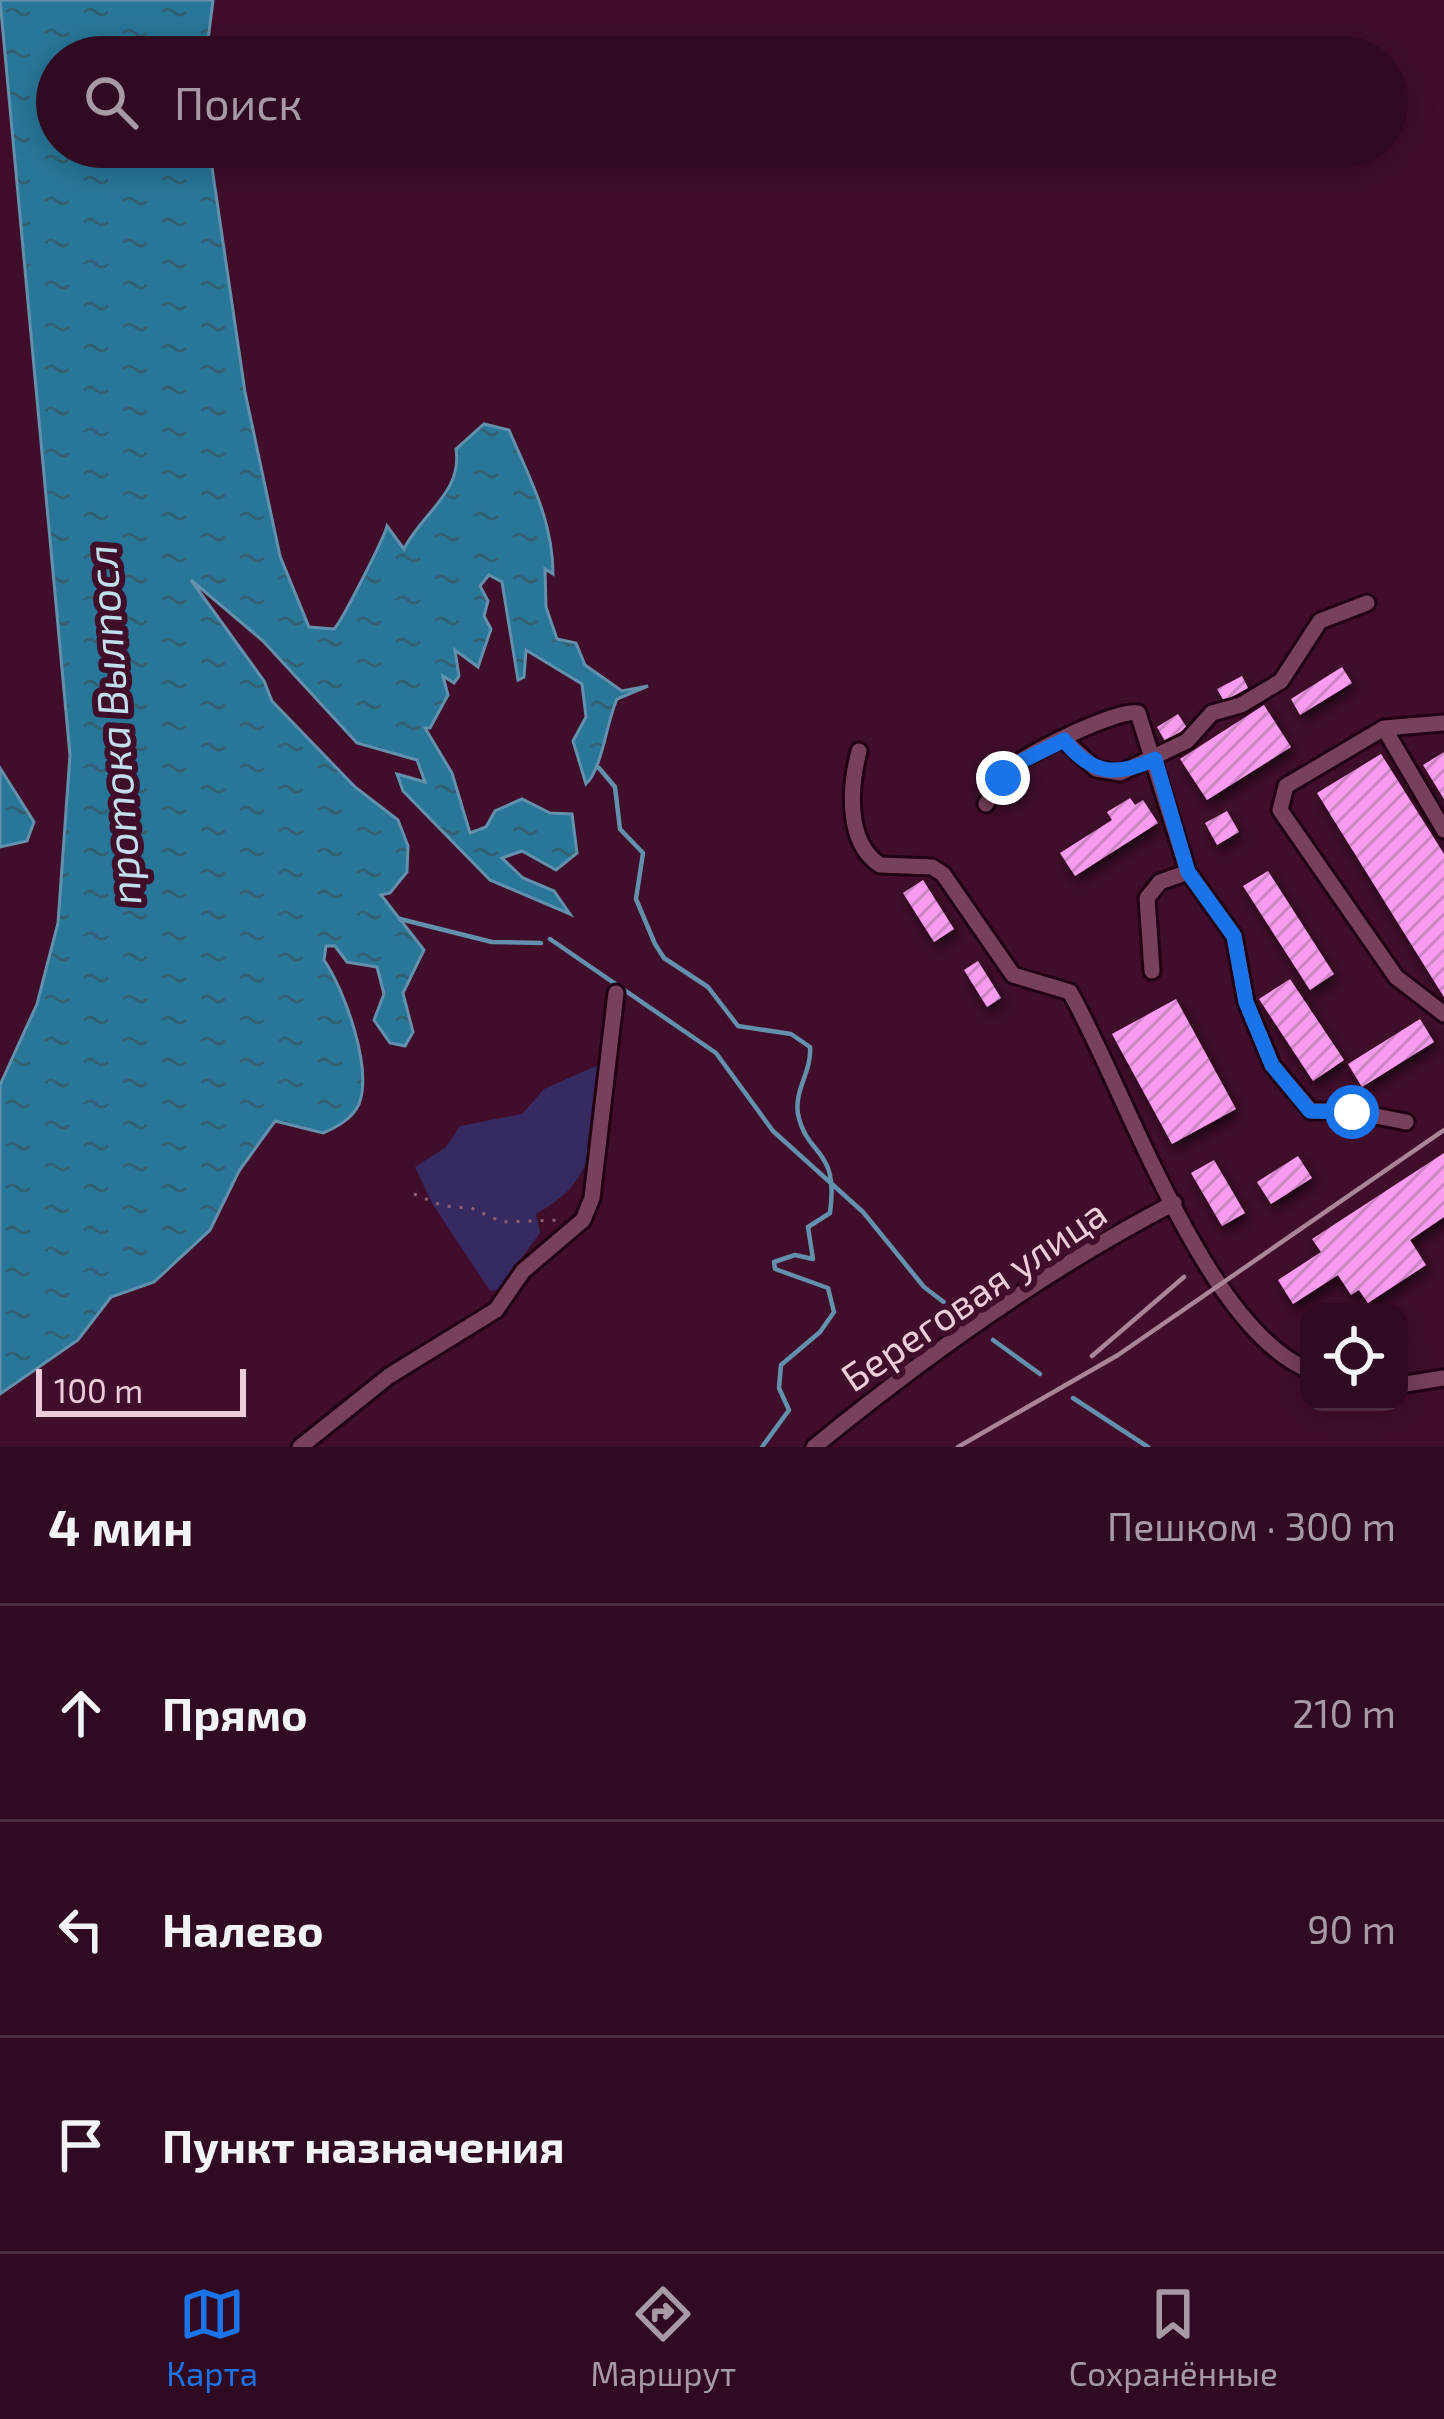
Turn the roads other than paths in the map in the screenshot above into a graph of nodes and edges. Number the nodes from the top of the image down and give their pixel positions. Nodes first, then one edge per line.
1 (1367, 603) dead end
2 (1444, 723) edge
3 (1384, 728) junction
4 (1064, 740) junction
5 (859, 751) dead end
6 (1155, 759) junction
7 (986, 803) dead end
8 (1444, 830) edge
9 (1188, 872) junction
10 (1152, 971) dead end
11 (616, 993) dead end
12 (1444, 1014) edge
13 (1406, 1122) dead end
14 (1174, 1203) junction
15 (1300, 1363) edge
16 (1444, 1378) edge
17 (1408, 1384) edge
18 (300, 1447) edge
19 (814, 1447) edge

1 - 6 street
2 - 3 street
3 - 8 street
3 - 12 street
4 - 6 street
4 - 6 street
4 - 7 street
5 - 14 street
6 - 9 street
9 - 10 street
9 - 13 street
11 - 18 street
14 - 15 street
14 - 19 street, Береговая улица
16 - 17 street

